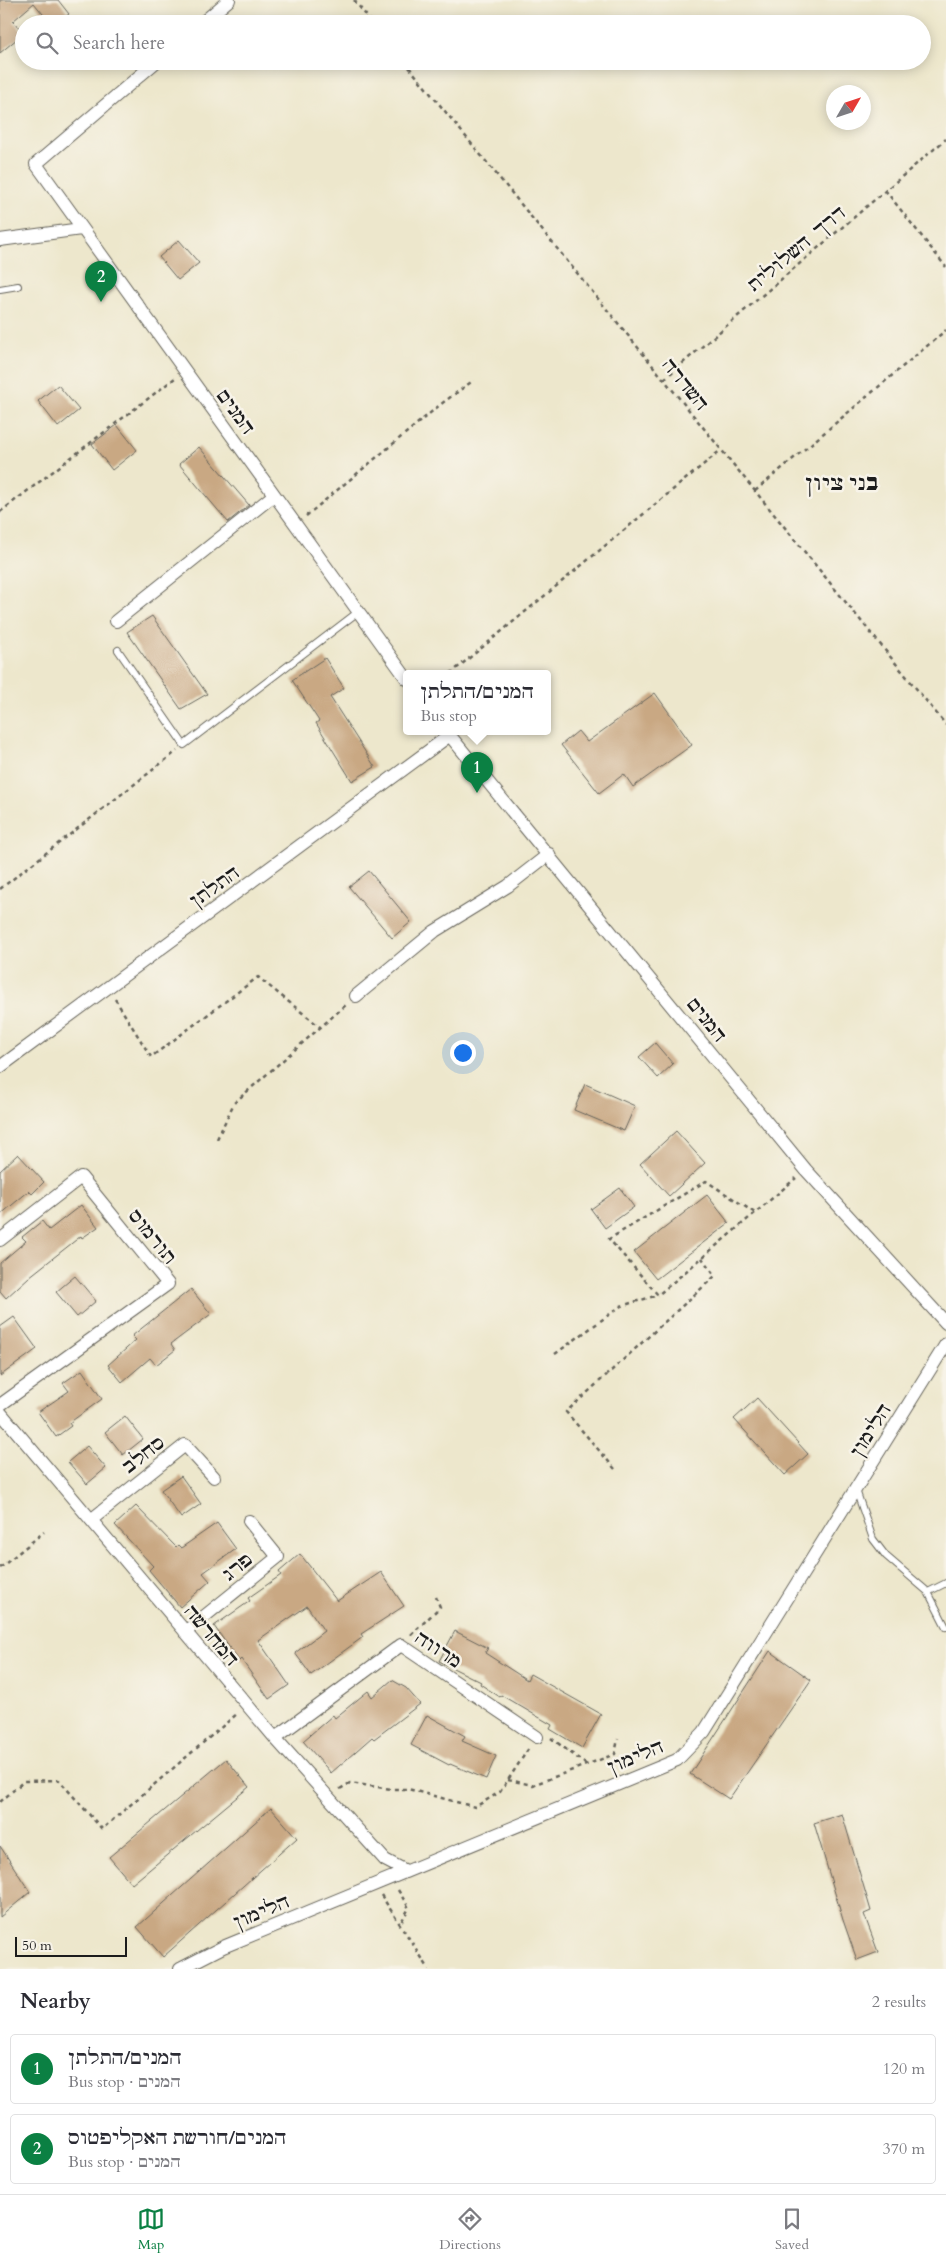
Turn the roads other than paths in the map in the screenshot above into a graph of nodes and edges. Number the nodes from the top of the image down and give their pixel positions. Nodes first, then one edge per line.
1 (229, 0) edge
2 (212, 15) edge
3 (146, 70) edge
4 (81, 229) junction
5 (0, 240) edge
6 (18, 286) dead end
7 (0, 289) edge
8 (274, 495) junction
9 (358, 612) junction
10 (116, 621) dead end
11 (118, 650) dead end
12 (403, 674) edge
13 (446, 735) edge
14 (451, 735) edge
15 (549, 854) junction
16 (356, 996) road end
17 (0, 1067) edge
18 (0, 1240) edge
19 (946, 1322) edge
20 (946, 1344) edge
21 (0, 1405) edge
22 (0, 1412) edge
23 (214, 1477) dead end
24 (856, 1488) junction
25 (90, 1520) junction
26 (249, 1521) dead end
27 (946, 1583) edge
28 (928, 1592) junction
29 (946, 1627) edge
30 (185, 1632) junction
31 (537, 1737) road end
32 (275, 1738) junction
33 (406, 1871) junction
34 (180, 1969) edge

1 - 2 street
3 - 4 street, המנים
4 - 5 street
4 - 8 street, המנים
6 - 7 lane
8 - 9 street, המנים
8 - 10 street
9 - 11 lane
9 - 12 street, המנים
13 - 17 street, התלתן
14 - 15 street, המנים
15 - 16 street
15 - 19 street, המנים
18 - 21 street, תורמוס
20 - 24 street, הלימון
22 - 25 street, המחרשה
23 - 25 street, סחלב
24 - 28 lane
24 - 33 street, הלימון
25 - 30 street, המחרשה
26 - 30 street, פרג
27 - 28 lane
28 - 29 lane
30 - 32 street, המחרשה
31 - 32 street, מרווה
32 - 33 street, המחרשה
33 - 34 street, הלימון

